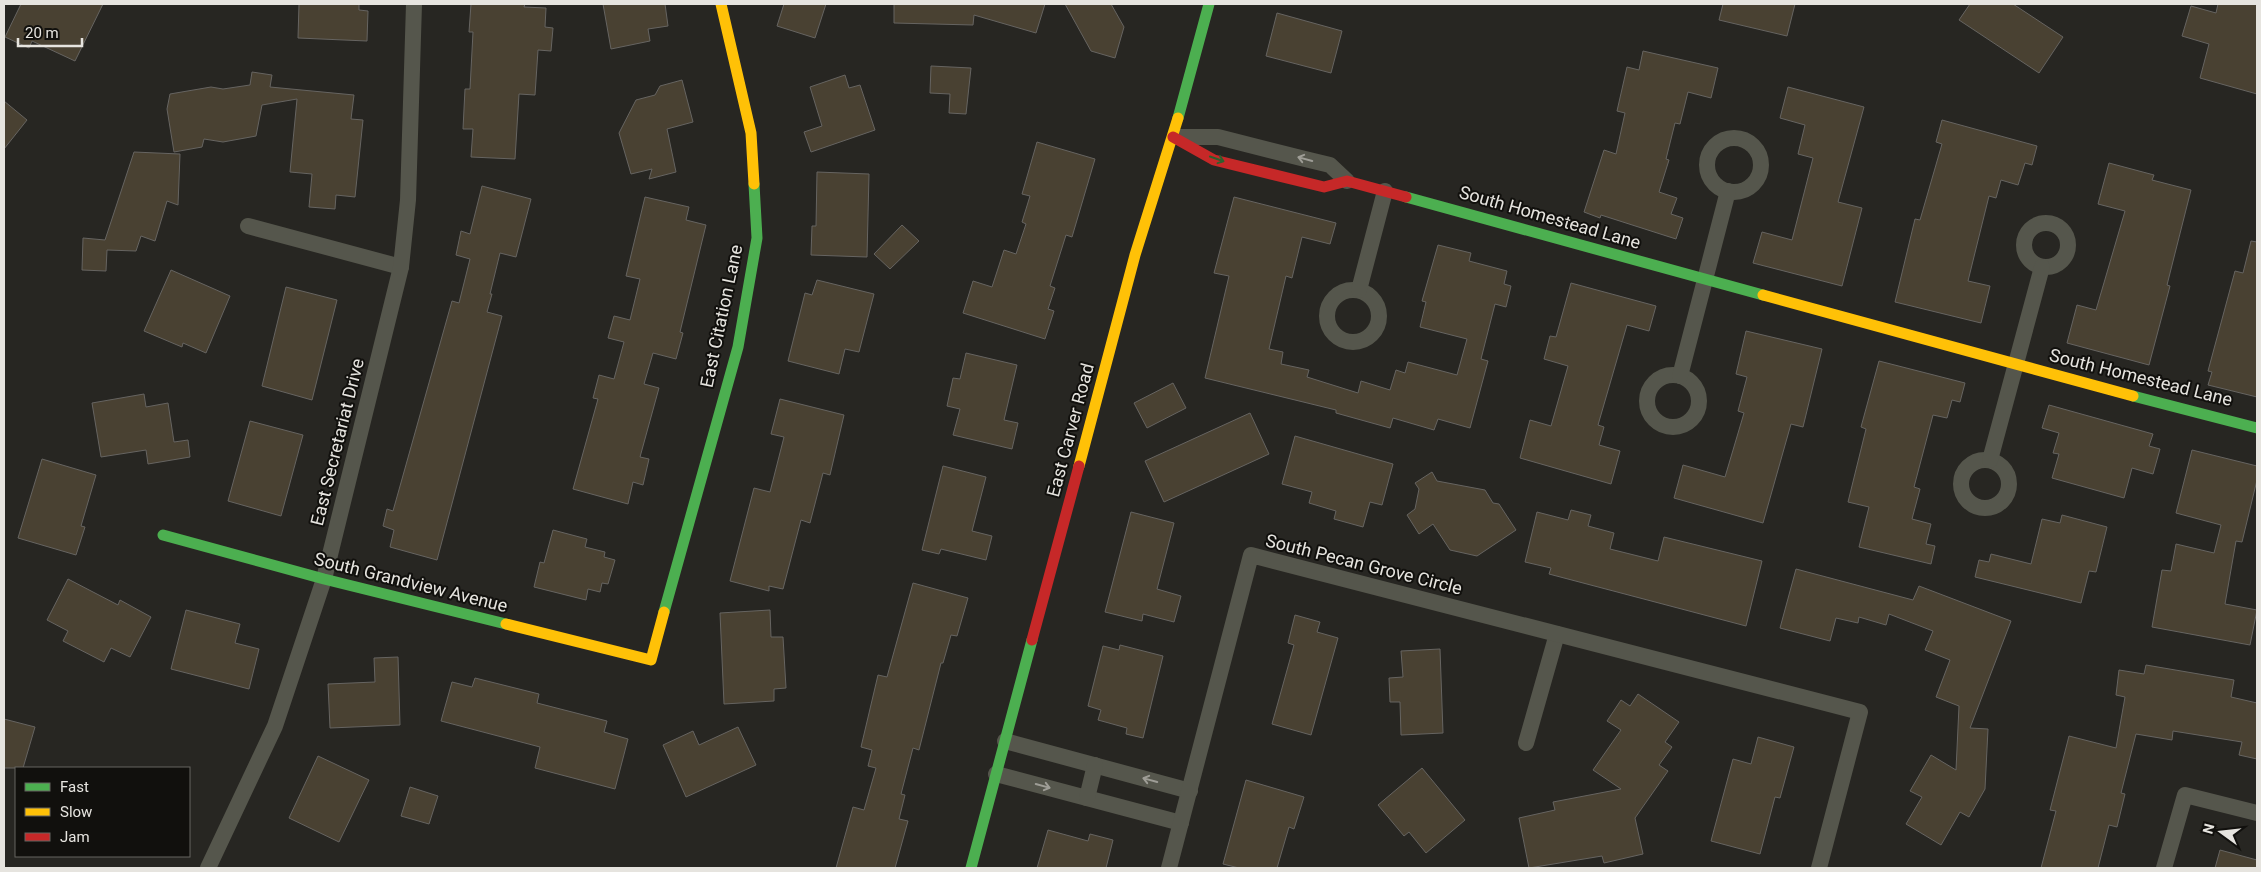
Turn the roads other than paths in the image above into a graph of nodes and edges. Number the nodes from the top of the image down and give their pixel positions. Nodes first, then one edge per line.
1 (414, 4) edge
2 (722, 4) edge
3 (1209, 4) edge
4 (1173, 137) junction
5 (1346, 182) junction
6 (1386, 191) junction
7 (1728, 191) dead end
8 (248, 226) dead end
9 (401, 267) junction
10 (2042, 267) dead end
11 (1704, 280) junction
12 (1359, 290) dead end
13 (2016, 365) junction
14 (1680, 376) dead end
15 (2257, 428) edge
16 (1990, 460) dead end
17 (163, 535) dead end
18 (324, 579) junction
19 (1557, 634) junction
20 (652, 660) joint
21 (1005, 741) junction
22 (1526, 743) dead end
23 (1095, 765) junction
24 (996, 774) junction
25 (1190, 791) junction
26 (1086, 798) junction
27 (2257, 813) edge
28 (1181, 823) junction
29 (208, 868) edge
30 (971, 868) edge
31 (1169, 868) edge
32 (1819, 868) edge
33 (2164, 868) edge

1 - 9 street, East Secretariat Drive
2 - 20 street, East Citation Lane
3 - 4 street, East Carver Road
4 -> 5 street, South Homestead Lane
5 -> 4 street
4 - 21 street, East Carver Road
5 - 6 street, South Homestead Lane
6 - 11 street, South Homestead Lane
6 - 12 street
7 - 11 street
8 - 9 street
9 - 18 street, East Secretariat Drive
10 - 13 street
11 - 13 street, South Homestead Lane
11 - 14 street
13 - 15 street, South Homestead Lane
13 - 16 street
17 - 18 street, South Grandview Avenue
18 - 20 street, South Grandview Avenue
18 - 29 street, East Secretariat Drive
19 - 22 street
19 - 25 street, South Pecan Grove Circle
19 - 32 street, South Pecan Grove Circle
21 - 23 street
21 - 24 street, East Carver Road
25 -> 23 street
23 - 26 street
24 -> 26 street
24 - 30 street, East Carver Road
25 - 28 street, South Pecan Grove Circle
26 - 28 street
27 - 33 street
28 - 31 street, South Pecan Grove Circle

